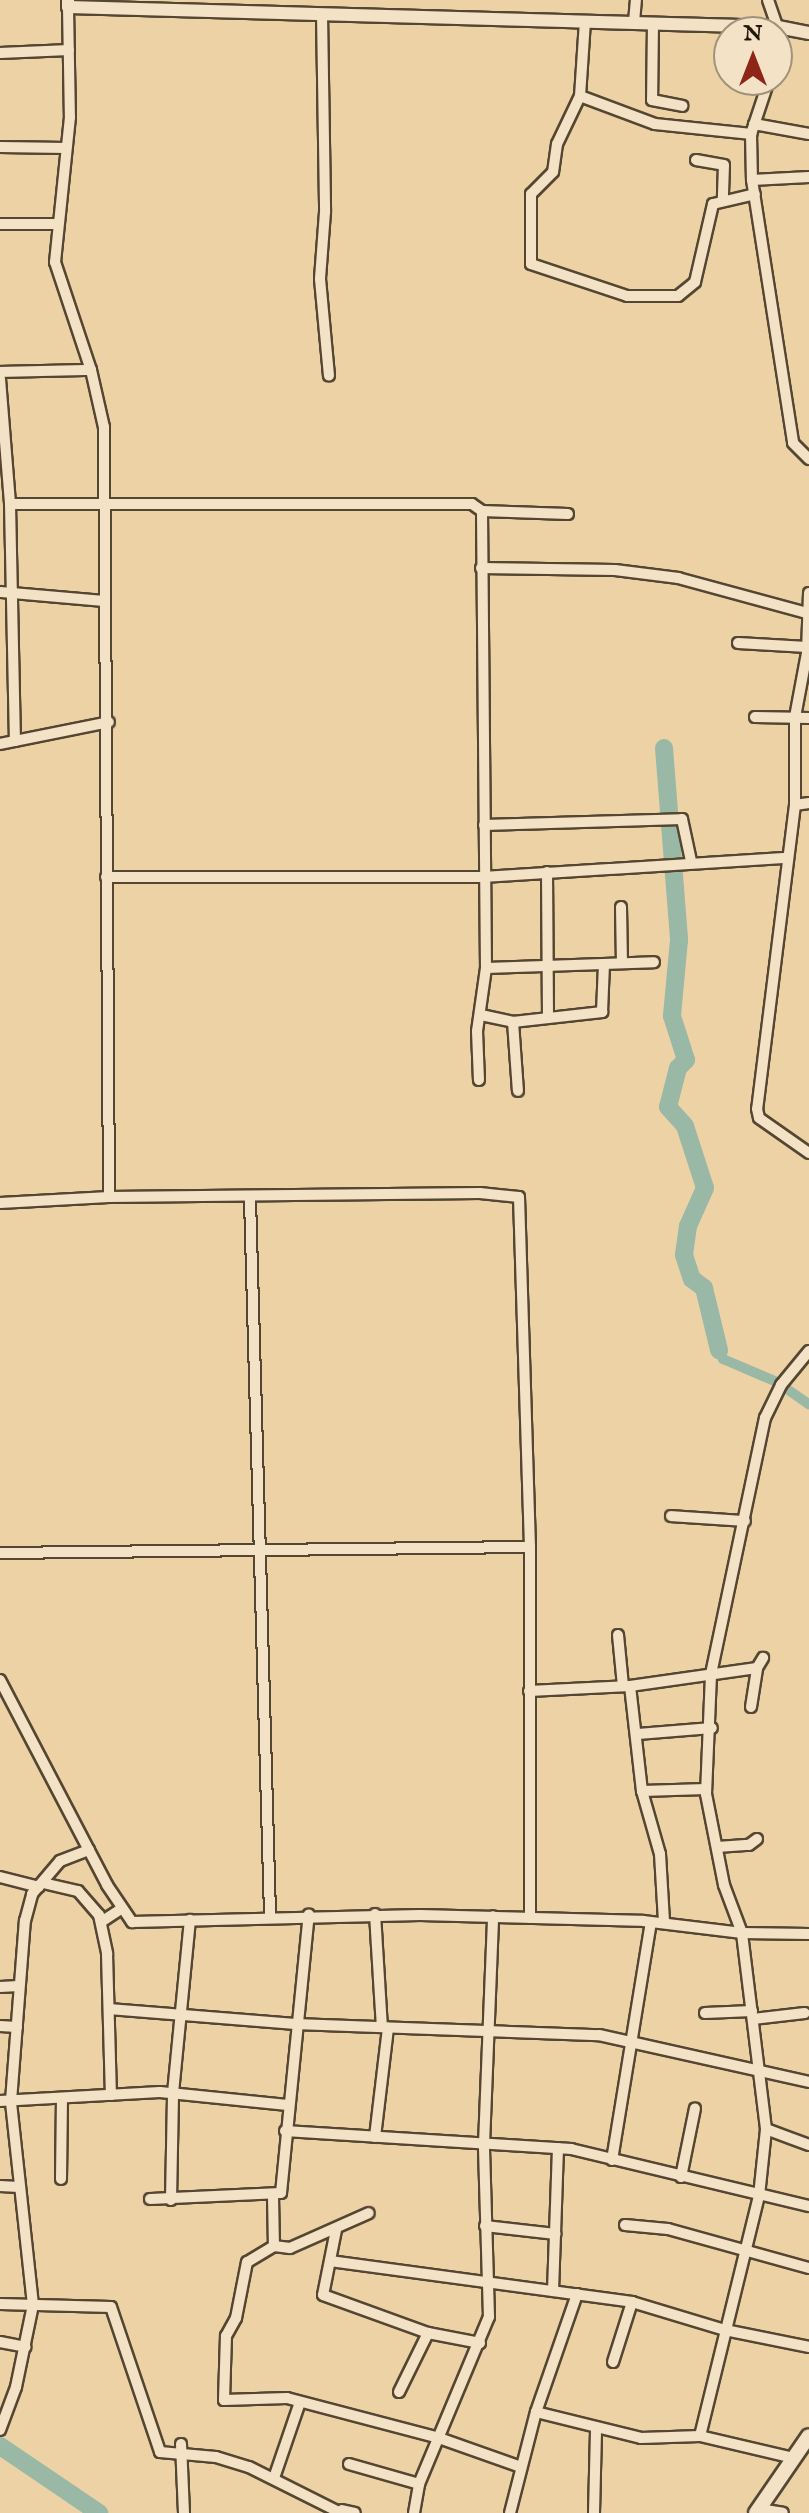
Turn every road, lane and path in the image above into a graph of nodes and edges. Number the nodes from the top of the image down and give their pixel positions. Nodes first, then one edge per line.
1 (636, 0) edge
2 (68, 3) edge
3 (322, 14) junction
4 (585, 21) junction
5 (634, 22) junction
6 (653, 23) junction
7 (713, 25) edge
8 (69, 50) junction
9 (0, 53) edge
10 (580, 96) junction
11 (764, 96) edge
12 (682, 106) dead end
13 (753, 129) junction
14 (809, 134) edge
15 (0, 147) edge
16 (66, 148) junction
17 (696, 160) dead end
18 (809, 177) edge
19 (752, 180) junction
20 (755, 194) junction
21 (723, 200) junction
22 (0, 224) edge
23 (58, 224) junction
24 (91, 370) junction
25 (0, 372) edge
26 (329, 376) dead end
27 (0, 379) edge
28 (809, 459) edge
29 (106, 503) junction
30 (10, 504) junction
31 (482, 511) junction
32 (568, 514) dead end
33 (481, 568) junction
34 (5, 592) edge
35 (809, 593) edge
36 (105, 601) junction
37 (807, 613) junction
38 (738, 643) dead end
39 (808, 651) edge
40 (755, 717) dead end
41 (795, 717) junction
42 (809, 718) edge
43 (109, 722) junction
44 (15, 741) junction
45 (0, 744) edge
46 (809, 803) edge
47 (795, 805) junction
48 (484, 825) junction
49 (787, 858) junction
50 (686, 861) junction
51 (547, 872) junction
52 (106, 877) junction
53 (483, 877) junction
54 (621, 907) dead end
55 (654, 962) dead end
56 (622, 963) junction
57 (604, 964) junction
58 (549, 967) junction
59 (486, 968) junction
60 (481, 1015) junction
61 (548, 1018) junction
62 (513, 1022) junction
63 (479, 1080) dead end
64 (518, 1091) dead end
65 (809, 1153) edge
66 (109, 1197) junction
67 (250, 1199) junction
68 (0, 1203) edge
69 (809, 1351) edge
70 (671, 1516) dead end
71 (745, 1521) junction
72 (530, 1547) junction
73 (263, 1550) junction
74 (0, 1553) edge
75 (618, 1635) dead end
76 (763, 1658) dead end
77 (757, 1668) junction
78 (711, 1674) junction
79 (627, 1686) junction
80 (2, 1687) edge
81 (529, 1691) junction
82 (751, 1707) dead end
83 (712, 1728) junction
84 (638, 1734) junction
85 (706, 1789) junction
86 (642, 1791) junction
87 (757, 1839) dead end
88 (717, 1847) junction
89 (89, 1850) junction
90 (0, 1877) edge
91 (41, 1885) junction
92 (121, 1909) junction
93 (309, 1914) junction
94 (375, 1914) junction
95 (270, 1916) junction
96 (493, 1916) junction
97 (530, 1918) junction
98 (190, 1920) junction
99 (101, 1922) junction
100 (651, 1922) junction
101 (664, 1922) junction
102 (742, 1933) junction
103 (809, 1934) edge
104 (19, 1986) junction
105 (0, 1987) edge
106 (109, 2009) junction
107 (179, 2013) junction
108 (705, 2013) dead end
109 (805, 2013) dead end
110 (753, 2015) junction
111 (295, 2024) junction
112 (0, 2026) edge
113 (17, 2027) junction
114 (385, 2028) junction
115 (486, 2031) junction
116 (629, 2041) junction
117 (761, 2071) junction
118 (809, 2082) edge
119 (173, 2093) junction
120 (111, 2095) junction
121 (62, 2099) junction
122 (6, 2101) edge
123 (287, 2105) junction
124 (695, 2108) dead end
125 (766, 2129) junction
126 (285, 2131) junction
127 (375, 2137) junction
128 (484, 2144) junction
129 (809, 2145) edge
130 (558, 2148) junction
131 (612, 2160) junction
132 (681, 2177) junction
133 (61, 2179) dead end
134 (0, 2186) edge
135 (19, 2187) junction
136 (273, 2196) junction
137 (759, 2196) junction
138 (150, 2199) dead end
139 (171, 2200) junction
140 (809, 2206) edge
141 (369, 2213) dead end
142 (625, 2225) dead end
143 (485, 2226) junction
144 (336, 2230) junction
145 (556, 2234) junction
146 (274, 2246) junction
147 (745, 2250) junction
148 (330, 2261) junction
149 (809, 2268) edge
150 (486, 2280) junction
151 (553, 2291) junction
152 (577, 2294) junction
153 (632, 2302) junction
154 (0, 2304) edge
155 (33, 2305) junction
156 (725, 2330) junction
157 (428, 2333) junction
158 (0, 2342) edge
159 (480, 2343) junction
160 (26, 2347) junction
161 (809, 2347) edge
162 (613, 2362) dead end
163 (399, 2392) dead end
164 (300, 2402) junction
165 (536, 2412) junction
166 (1, 2428) edge
167 (596, 2429) junction
168 (700, 2436) junction
169 (809, 2436) edge
170 (439, 2438) junction
171 (181, 2452) junction
172 (794, 2458) junction
173 (349, 2464) dead end
174 (521, 2467) junction
175 (274, 2478) junction
176 (419, 2484) junction
177 (758, 2511) edge
178 (342, 2512) edge
179 (184, 2513) edge
180 (355, 2513) edge
181 (414, 2513) edge
182 (510, 2513) edge
183 (594, 2513) edge
184 (783, 2513) edge

1 - 5 street
2 - 3 street
2 - 8 street
3 - 4 street
3 - 26 street
4 - 5 street
4 - 10 street
5 - 6 street
6 - 7 street
6 - 12 street
8 - 9 street
8 - 16 street
10 - 13 street
10 - 21 street
11 - 13 street
13 - 14 street
13 - 19 street
15 - 16 street
16 - 23 street
17 - 21 street
18 - 19 street
19 - 20 street
20 - 21 street
20 - 28 street
22 - 23 street
23 - 24 street
24 - 25 street
24 - 29 street
27 - 30 street
29 - 30 street
29 - 31 street
29 - 36 street
30 - 34 street
31 - 32 street
31 - 33 street
33 - 37 street
33 - 48 street
34 - 36 street
34 - 44 street
35 - 37 street
36 - 43 street
37 - 39 street
38 - 39 street
39 - 41 street
40 - 41 street
41 - 42 street
41 - 47 street
43 - 44 street
43 - 52 street
44 - 45 street
46 - 47 street
47 - 49 street
48 - 50 street
48 - 53 street
49 - 50 street
49 - 65 street
50 - 51 street
51 - 53 street
51 - 58 street
52 - 53 street
52 - 66 street
53 - 59 street
54 - 56 street
55 - 56 street
56 - 57 street
57 - 58 street
57 - 61 street
58 - 59 street
58 - 61 street
59 - 60 street
60 - 62 street
60 - 63 street
61 - 62 street
62 - 64 street
66 - 67 street
66 - 68 street
67 - 72 street
67 - 73 street
69 - 71 street
70 - 71 street
71 - 78 street
72 - 73 street
72 - 81 street
73 - 74 street
73 - 95 street
75 - 79 street
76 - 77 street
77 - 78 street
77 - 82 street
78 - 79 street
78 - 83 street
79 - 81 street
79 - 84 street
80 - 89 street
81 - 97 street
83 - 84 street
83 - 85 street
84 - 86 street
85 - 86 street
85 - 88 street
86 - 101 street
87 - 88 street
88 - 102 street
89 - 91 street
89 - 92 street
90 - 91 street
91 - 99 street
91 - 104 street
92 - 98 street
92 - 99 street
93 - 94 street
93 - 95 street
93 - 111 street
94 - 96 street
94 - 114 street
95 - 98 street
96 - 97 street
96 - 115 street
97 - 100 street
98 - 107 street
99 - 106 street
100 - 101 street
100 - 116 street
101 - 102 street
102 - 103 street
102 - 110 street
104 - 105 street
104 - 113 street
106 - 107 street
106 - 120 street
107 - 111 street
107 - 119 street
108 - 110 street
109 - 110 street
110 - 117 street
111 - 114 street
111 - 123 street
112 - 113 street
113 - 122 street
114 - 115 street
114 - 127 street
115 - 116 street
115 - 128 street
116 - 117 street
116 - 131 street
117 - 118 street
117 - 125 street
119 - 120 street
119 - 123 street
119 - 139 street
120 - 121 street
121 - 122 street
121 - 133 street
122 - 135 street
123 - 126 street
124 - 132 street
125 - 129 street
125 - 137 street
126 - 127 street
126 - 136 street
127 - 128 street
128 - 130 street
128 - 143 street
130 - 131 street
130 - 145 street
131 - 132 street
132 - 137 street
134 - 135 street
135 - 155 street
136 - 139 street
136 - 146 street
137 - 140 street
137 - 147 street
138 - 139 street
141 - 144 street
142 - 147 street
143 - 145 street
143 - 150 street
144 - 146 street
144 - 148 street
145 - 151 street
146 - 164 street
147 - 149 street
147 - 156 street
148 - 150 street
148 - 157 street
150 - 151 street
150 - 159 street
151 - 152 street
152 - 153 street
152 - 165 street
153 - 156 street
153 - 162 street
154 - 155 street
155 - 160 street
155 - 171 street
156 - 161 street
156 - 168 street
157 - 159 street
157 - 163 street
158 - 160 street
159 - 170 street
160 - 166 street
164 - 170 street
164 - 175 street
165 - 167 street
165 - 174 street
167 - 168 street
167 - 183 street
168 - 172 street
169 - 172 main road
170 - 174 street
170 - 176 street
171 - 175 street
171 - 179 street
172 - 177 main road
173 - 176 street
174 - 182 street
175 - 178 street
176 - 181 street
177 - 184 street
178 - 180 street

